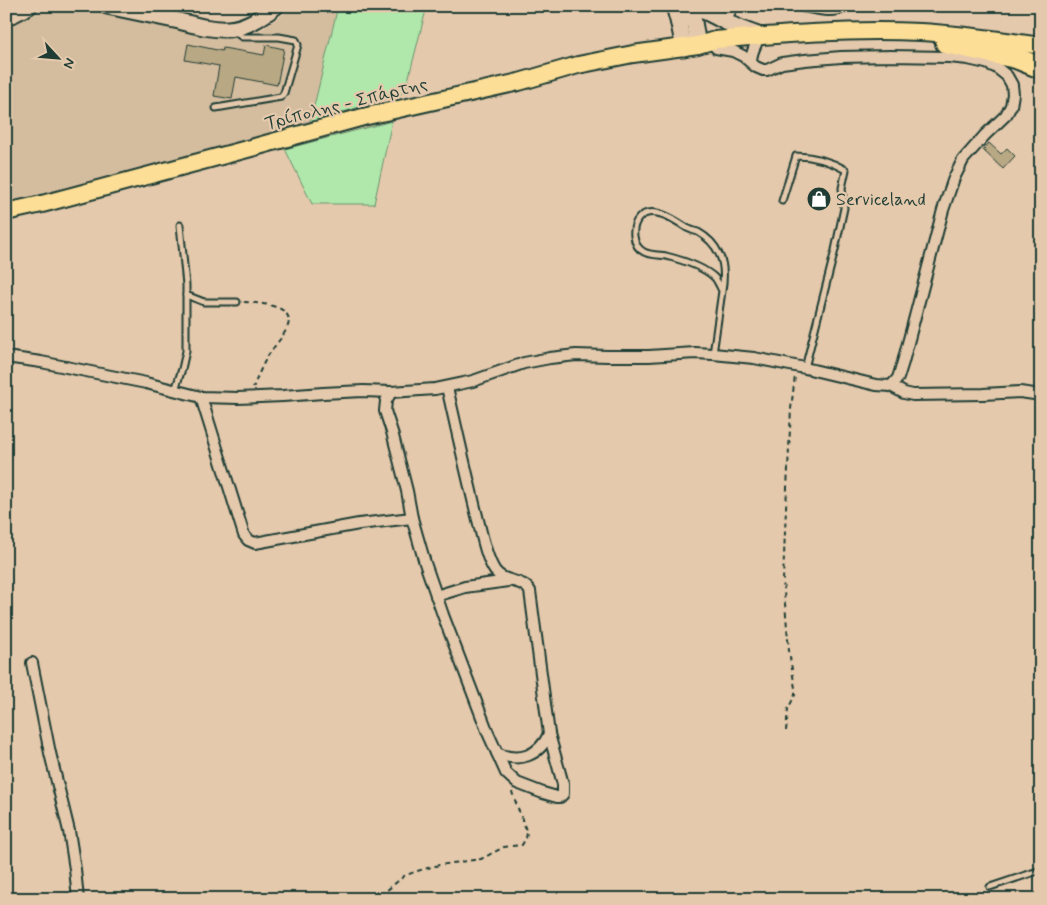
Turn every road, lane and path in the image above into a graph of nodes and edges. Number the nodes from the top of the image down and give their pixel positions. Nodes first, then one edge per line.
1 (29, 6) edge
2 (107, 6) edge
3 (276, 6) edge
4 (674, 6) edge
5 (733, 6) edge
6 (802, 6) edge
7 (845, 6) edge
8 (689, 8) edge
9 (130, 9) edge
10 (6, 18) edge
11 (724, 22) junction
12 (679, 24) junction
13 (236, 27) junction
14 (759, 40) junction
15 (946, 43) junction
16 (691, 46) junction
17 (1041, 46) edge
18 (716, 48) junction
19 (1041, 55) edge
20 (751, 62) junction
21 (1041, 68) edge
22 (216, 108) dead end
23 (782, 201) dead end
24 (6, 212) edge
25 (180, 225) dead end
26 (722, 291) junction
27 (186, 295) junction
28 (236, 302) joint
29 (714, 354) junction
30 (9, 355) edge
31 (800, 367) junction
32 (891, 386) junction
33 (447, 387) junction
34 (175, 391) junction
35 (391, 392) junction
36 (1041, 395) edge
37 (200, 397) junction
38 (250, 397) junction
39 (412, 518) junction
40 (509, 580) junction
41 (436, 596) junction
42 (32, 662) dead end
43 (786, 731) dead end
44 (549, 734) junction
45 (497, 753) junction
46 (506, 773) junction
47 (1041, 870) edge
48 (990, 887) dead end
49 (78, 899) edge
50 (362, 899) edge

1 - 10 main road
2 - 9 main road
3 - 13 main road
4 - 12 main road
5 - 11 street
6 - 7 street
8 - 11 main road
8 - 12 main road
8 - 16 main road
9 - 13 main road
11 - 14 main road
12 - 16 main road
13 - 22 lane
14 - 15 main road, Τρίπολης - Σπάρτης
14 - 16 main road, Τρίπολης - Σπάρτης
14 - 17 main road, Τρίπολης - Σπάρτης
14 - 18 main road, Τρίπολης - Σπάρτης
14 - 20 street
15 - 19 main road, Τρίπολης - Σπάρτης
15 - 21 highway
16 - 18 main road, Τρίπολης - Σπάρτης
16 - 24 main road, Τρίπολης - Σπάρτης
18 - 20 street
20 - 32 street
23 - 31 lane
25 - 27 lane
26 - 26 lane
26 - 29 lane
27 - 28 lane
27 - 34 lane
28 - 38 path
29 - 31 street
29 - 33 street
30 - 34 street
31 - 32 street
31 - 43 path
32 - 36 street
33 - 35 street
33 - 40 street
34 - 37 street
35 - 38 street
35 - 39 street
37 - 38 street
37 - 39 street
39 - 41 street
40 - 41 street
40 - 44 street
41 - 45 street
42 - 49 street
44 - 45 street
44 - 46 street
45 - 46 street
46 - 50 path
47 - 48 lane

